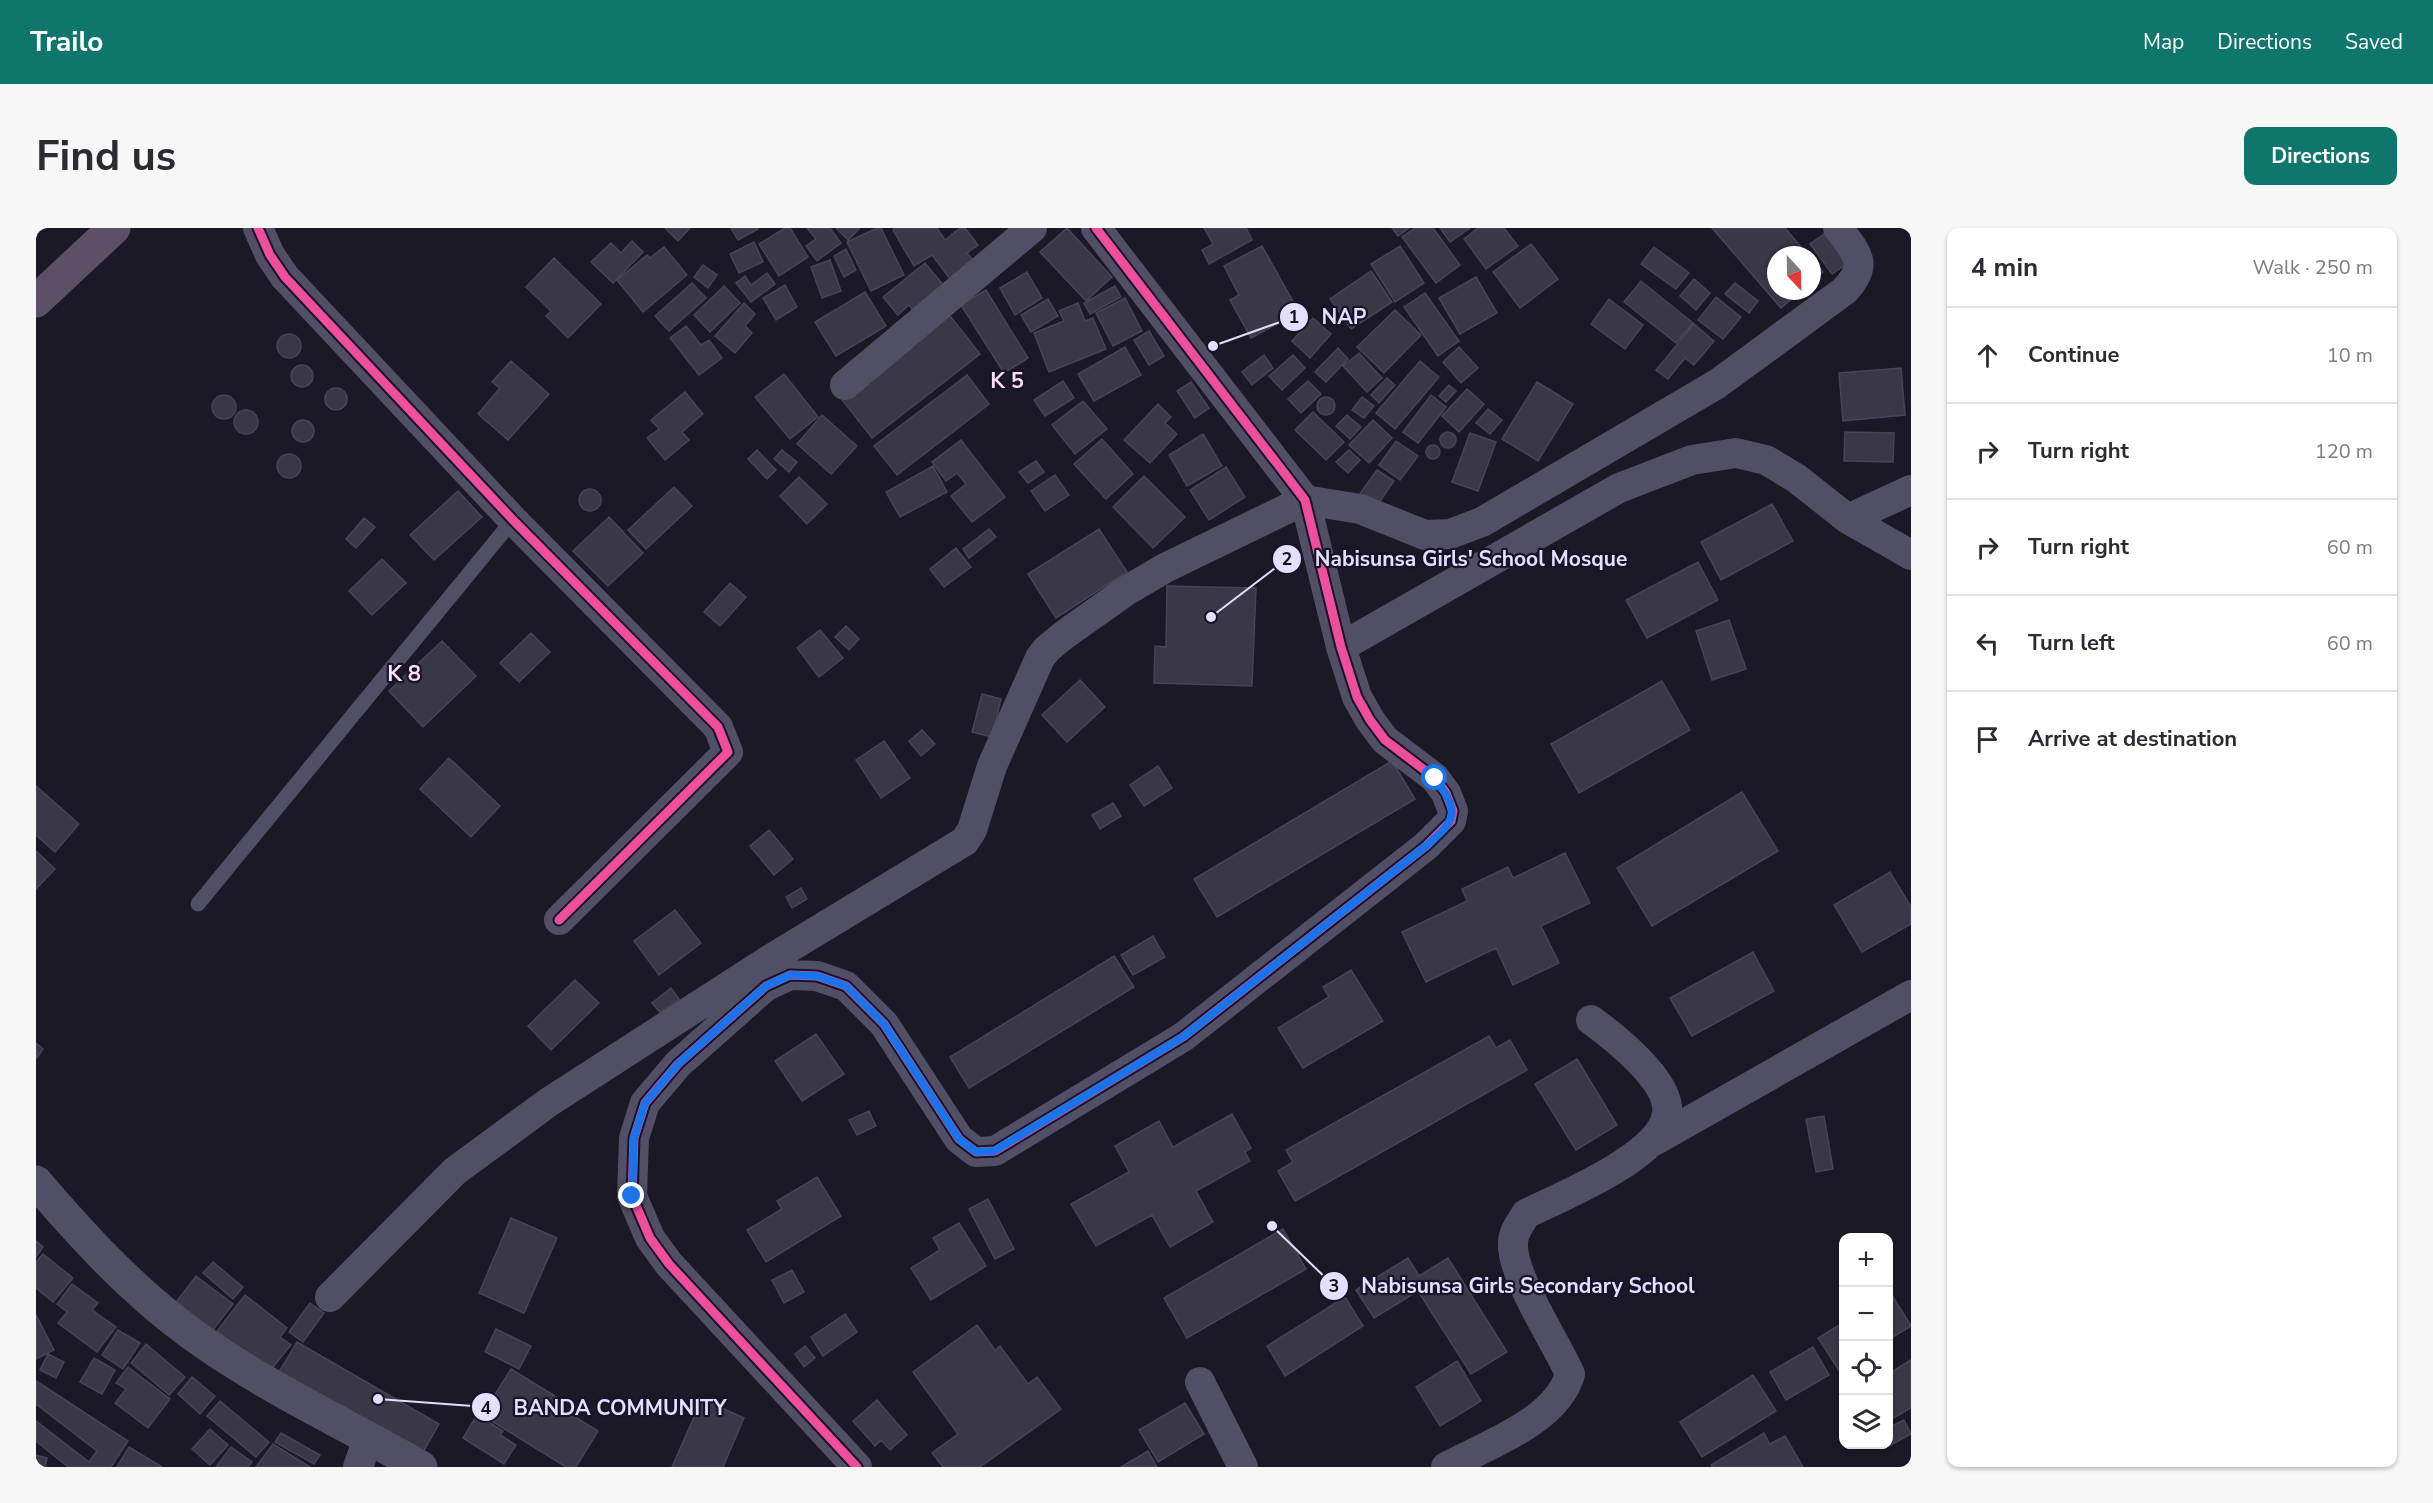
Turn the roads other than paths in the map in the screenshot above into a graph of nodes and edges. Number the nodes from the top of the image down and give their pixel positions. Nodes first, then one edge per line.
1 (114, 228) edge
2 (258, 228) edge
3 (1032, 228) edge
4 (1838, 228) edge
5 (1107, 231) edge
6 (40, 291) edge
7 (845, 385) dead end
8 (1911, 490) edge
9 (1305, 500) junction
10 (1848, 519) junction
11 (513, 520) junction
12 (1911, 555) edge
13 (1341, 647) junction
14 (198, 904) dead end
15 (559, 920) dead end
16 (1911, 995) edge
17 (1591, 1020) dead end
18 (1654, 1141) junction
19 (36, 1182) edge
20 (330, 1297) dead end
21 (1200, 1382) dead end
22 (363, 1452) edge
23 (422, 1467) edge
24 (856, 1467) edge
25 (1243, 1467) edge
26 (1446, 1467) edge

1 - 6 highway
2 - 11 street
3 - 7 street
4 - 9 street
5 - 9 street
8 - 10 street
9 - 13 street
9 - 20 street
10 - 12 street
10 - 13 street
11 - 14 lane
11 - 15 street
13 - 24 street
16 - 18 street
17 - 18 street
18 - 26 street
19 - 22 street
21 - 25 street
22 - 23 street

